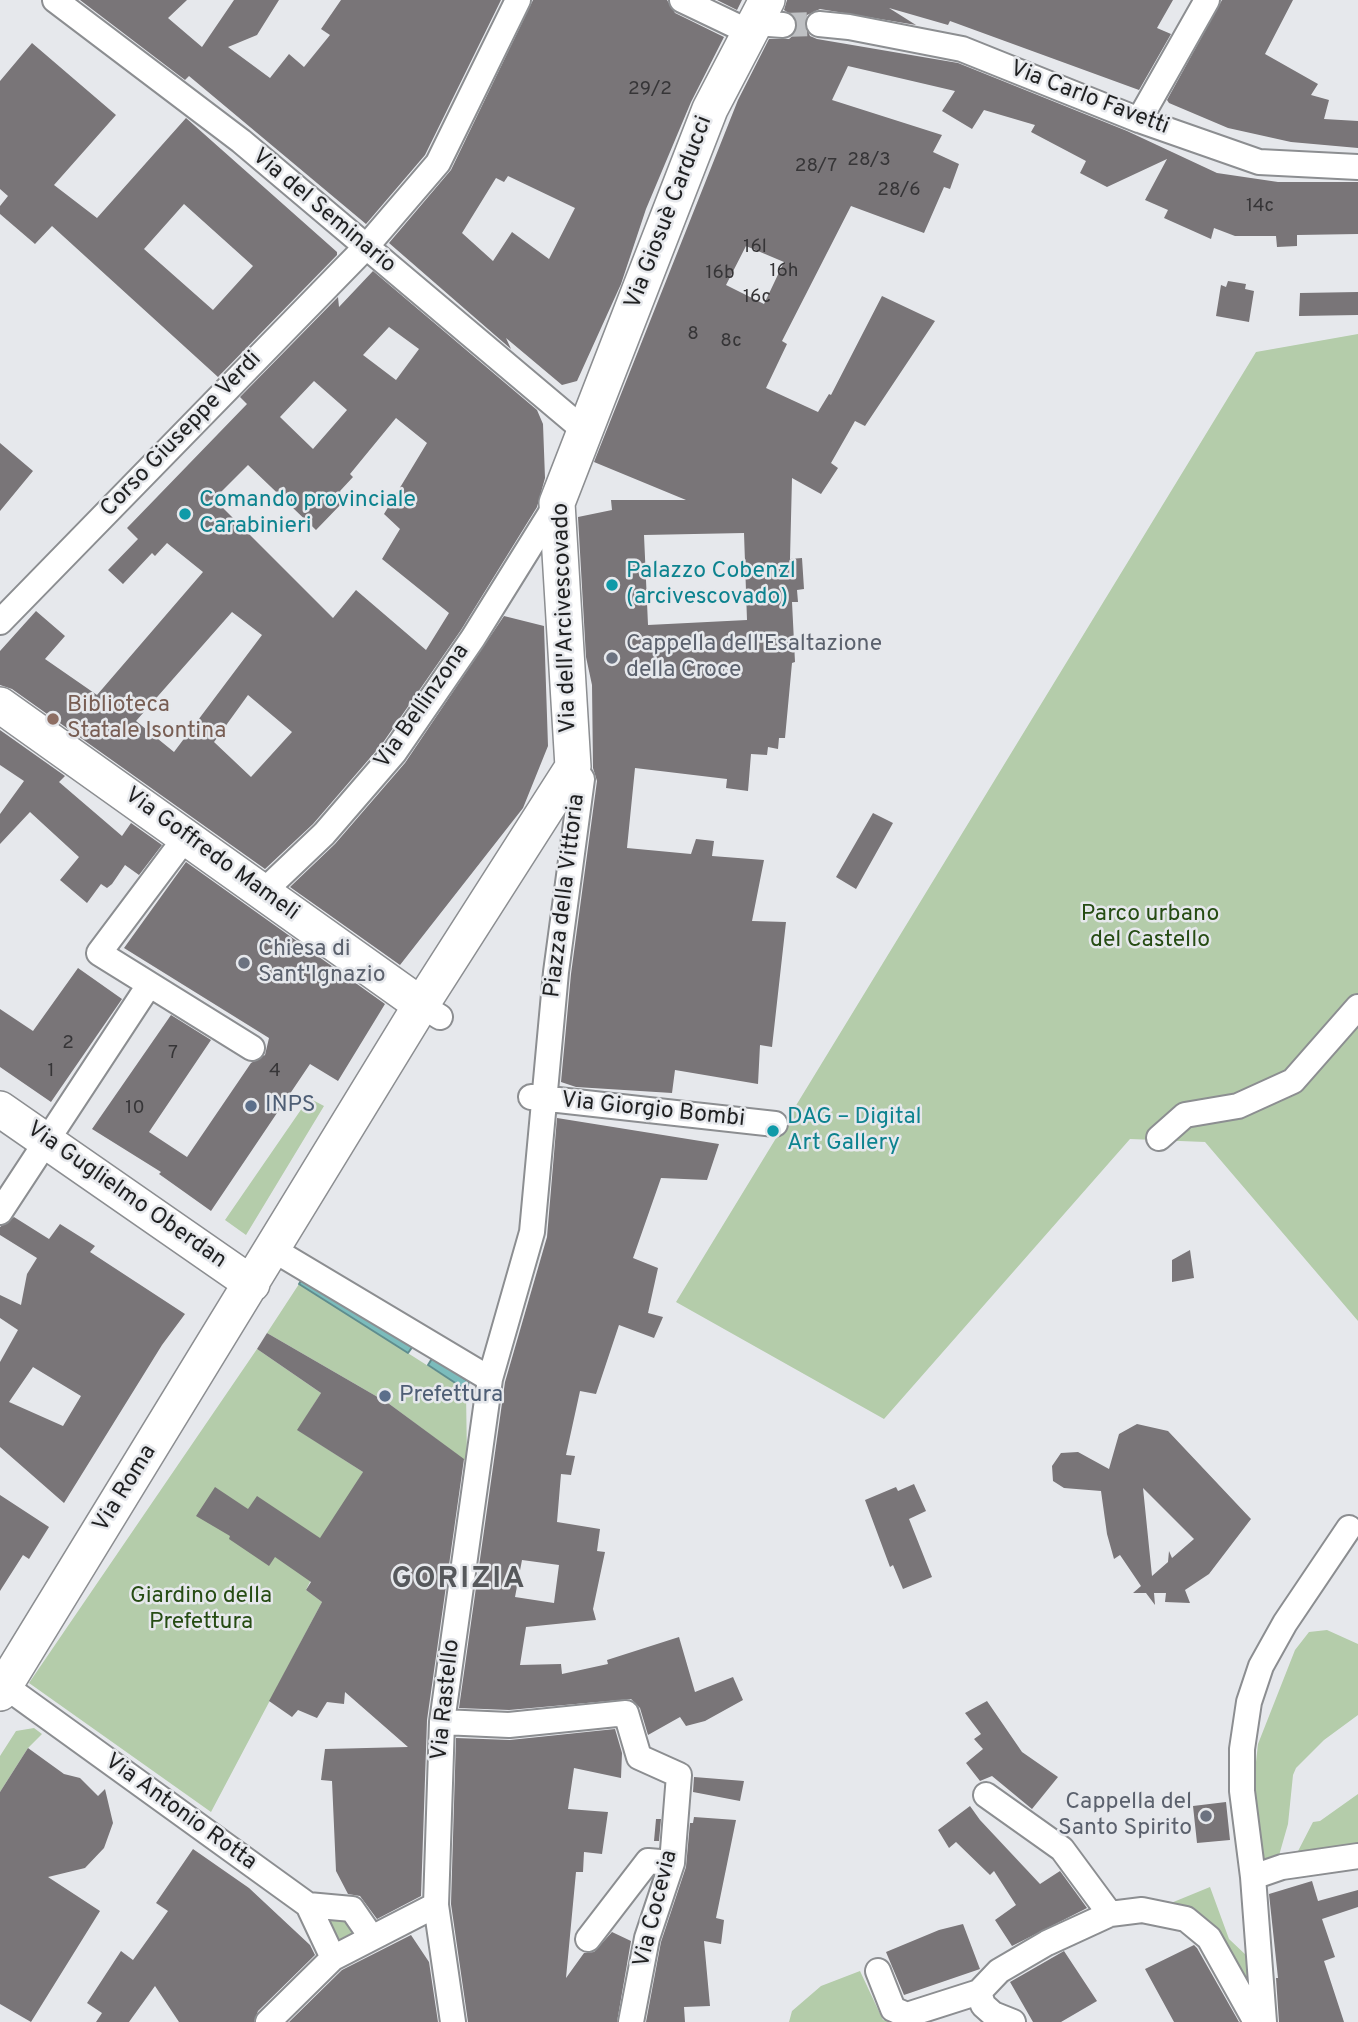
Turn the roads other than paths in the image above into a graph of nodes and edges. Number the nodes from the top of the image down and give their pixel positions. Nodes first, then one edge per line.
1 (55, 0) edge
2 (518, 0) edge
3 (682, 0) edge
4 (1207, 0) edge
5 (763, 20) edge
6 (820, 24) tunnel mouth
7 (1139, 120) junction
8 (1358, 167) edge
9 (365, 248) junction
10 (585, 431) junction
11 (557, 503) junction
12 (0, 622) edge
13 (0, 705) edge
14 (573, 767) junction
15 (186, 837) junction
16 (263, 892) junction
17 (149, 985) junction
18 (1358, 1007) edge
19 (431, 1011) junction
20 (252, 1048) dead end
21 (536, 1098) junction
22 (0, 1109) edge
23 (775, 1124) dead end
24 (1159, 1138) dead end
25 (47, 1141) junction
26 (0, 1212) edge
27 (274, 1250) junction
28 (252, 1284) junction
29 (488, 1376) junction
30 (1349, 1528) dead end
31 (2, 1689) edge
32 (442, 1722) junction
33 (986, 1795) dead end
34 (1358, 1856) edge
35 (672, 1863) junction
36 (1253, 1877) junction
37 (308, 1905) junction
38 (436, 1905) junction
39 (1110, 1914) junction
40 (372, 1938) junction
41 (588, 1939) dead end
42 (333, 1958) junction
43 (878, 1971) dead end
44 (979, 1992) junction
45 (268, 2022) edge
46 (453, 2022) edge
47 (632, 2022) edge
48 (1013, 2022) edge
49 (1256, 2022) edge
50 (1264, 2022) edge

1 - 9 street, Via del Seminario
2 - 9 street, Corso Giuseppe Verdi
3 - 5 street
4 - 7 street
5 - 10 main road, Via Giosuè Carducci
6 - 7 street, Via Carlo Favetti
7 - 8 street, Via Carlo Favetti
9 - 10 street, Via del Seminario
9 - 12 street, Corso Giuseppe Verdi
10 - 11 main road, Via dell'Arcivescovado
11 - 14 main road, Via dell'Arcivescovado
11 - 16 street, Via Bellinzona
13 - 15 main road, Via Goffredo Mameli
14 - 19 main road, Piazza della Vittoria
14 - 21 street, Piazza della Vittoria
15 - 16 main road, Via Goffredo Mameli
15 - 17 street
16 - 19 main road, Via Goffredo Mameli
17 - 20 street
17 - 25 street
18 - 24 street
19 - 27 main road, Piazza della Vittoria
21 - 23 street, Via Giorgio Bombi
21 - 29 street, Piazza della Vittoria
22 - 25 main road, Via Guglielmo Oberdan
25 - 26 street
25 - 28 main road, Via Guglielmo Oberdan
27 - 28 main road, Piazza della Vittoria
27 - 29 street
28 - 31 main road, Via Roma
29 - 32 street, Via Rastello
30 - 36 street
31 - 37 street, Via Antonio Rotta
32 - 35 street, Via Cocevia
32 - 38 street, Via Rastello
33 - 39 street
34 - 36 street
35 - 41 street, Via Cocevia
35 - 47 street, Via Cocevia
36 - 50 street
37 - 40 street
37 - 42 street, Via Antonio Rotta
38 - 40 street
38 - 46 street, Via Rastello
39 - 44 street
39 - 49 street
40 - 42 street
42 - 45 street
43 - 44 street
44 - 48 street

